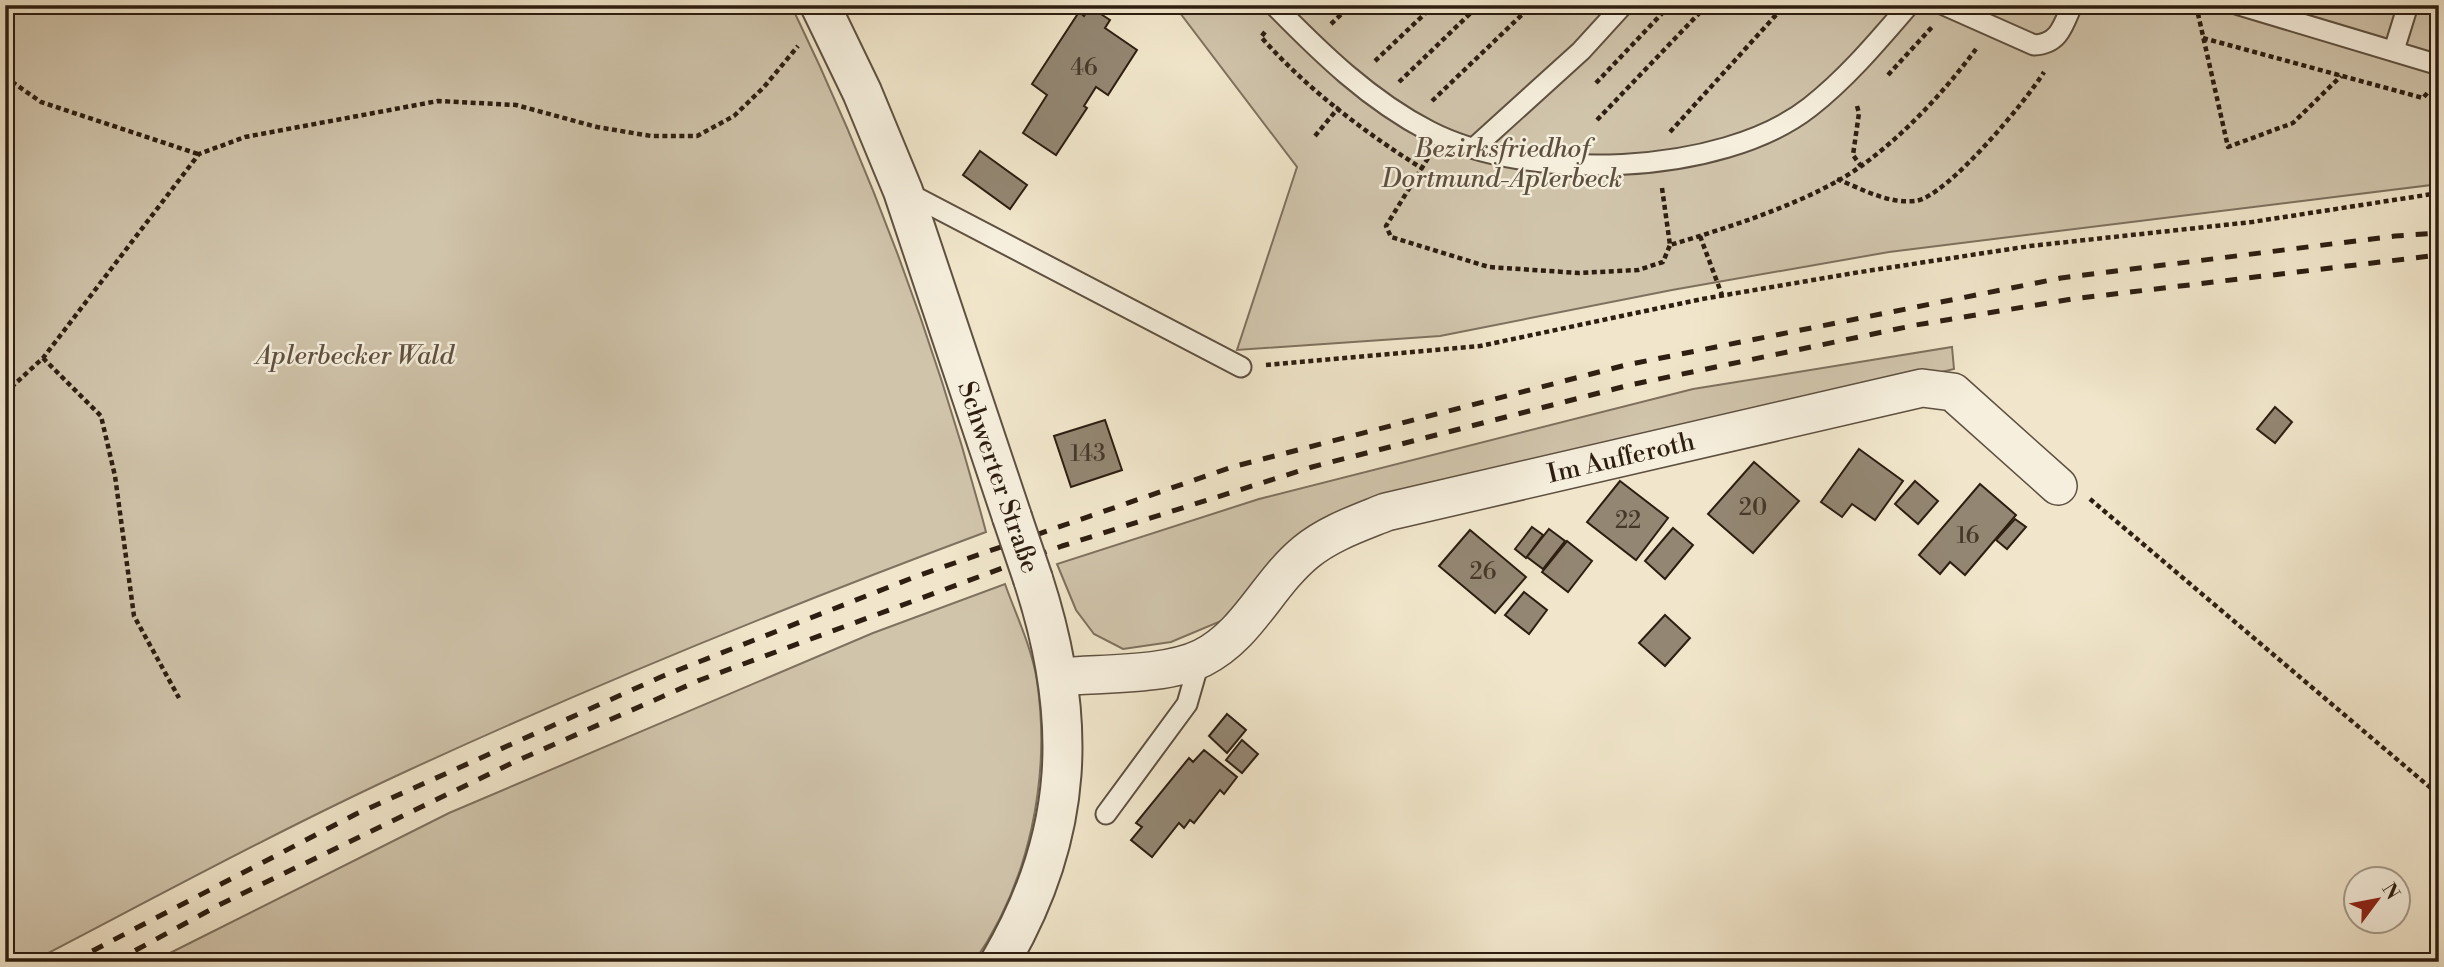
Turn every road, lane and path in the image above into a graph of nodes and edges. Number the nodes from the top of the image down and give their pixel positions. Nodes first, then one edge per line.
1 (1274, 5) edge
2 (1434, 5) edge
3 (1479, 5) edge
4 (1532, 5) edge
5 (1623, 5) edge
6 (1670, 5) edge
7 (1707, 5) edge
8 (1784, 5) edge
9 (1909, 5) edge
10 (1944, 5) edge
11 (2072, 5) edge
12 (2196, 5) edge
13 (2239, 5) edge
14 (2409, 5) edge
15 (822, 10) edge
16 (1992, 27) junction
17 (2203, 38) junction
18 (2048, 45) junction
19 (2394, 50) junction
20 (2439, 65) edge
21 (2341, 76) junction
22 (5, 77) edge
23 (1355, 83) junction
24 (1596, 83) dead end
25 (2431, 89) dead end
26 (1378, 101) junction
27 (1856, 106) dead end
28 (1597, 120) dead end
29 (1411, 121) junction
30 (1440, 135) junction
31 (1315, 136) dead end
32 (1475, 147) junction
33 (199, 154) junction
34 (1659, 163) junction
35 (1639, 164) junction
36 (1862, 166) junction
37 (1838, 179) junction
38 (903, 191) junction
39 (2439, 193) edge
40 (1700, 236) junction
41 (1670, 245) junction
42 (1722, 295) junction
43 (43, 358) junction
44 (1241, 367) joint
45 (5, 393) edge
46 (2058, 486) joint
47 (1200, 659) junction
48 (1060, 677) junction
49 (179, 698) dead end
50 (2439, 796) edge
51 (1106, 814) dead end
52 (1000, 962) edge

1 - 23 lane
2 - 23 path
3 - 26 path
4 - 29 path
5 - 32 lane
6 - 24 path
7 - 28 path
8 - 35 path
9 - 34 lane
10 - 16 lane
11 - 18 lane
12 - 17 path
13 - 19 lane
14 - 19 lane
15 - 33 path
15 - 38 street, Schwerter Straße
16 - 18 lane
16 - 36 path
17 - 21 path
17 - 21 path
18 - 37 path
19 - 20 lane
21 - 25 path
22 - 33 path
23 - 26 lane
23 - 31 path
26 - 29 lane
27 - 36 path
29 - 30 lane
30 - 32 lane
30 - 41 path
32 - 35 lane
33 - 43 path
34 - 35 lane
34 - 41 path
36 - 37 path
37 - 40 path
38 - 44 lane
38 - 48 street, Schwerter Straße, bridge
39 - 42 path
40 - 41 path
40 - 42 path
42 - 44 path
43 - 45 path
43 - 49 path
46 - 47 street, Im Aufferoth
46 - 50 path
47 - 48 street, Im Aufferoth
47 - 51 lane
48 - 52 street, Schwerter Straße

